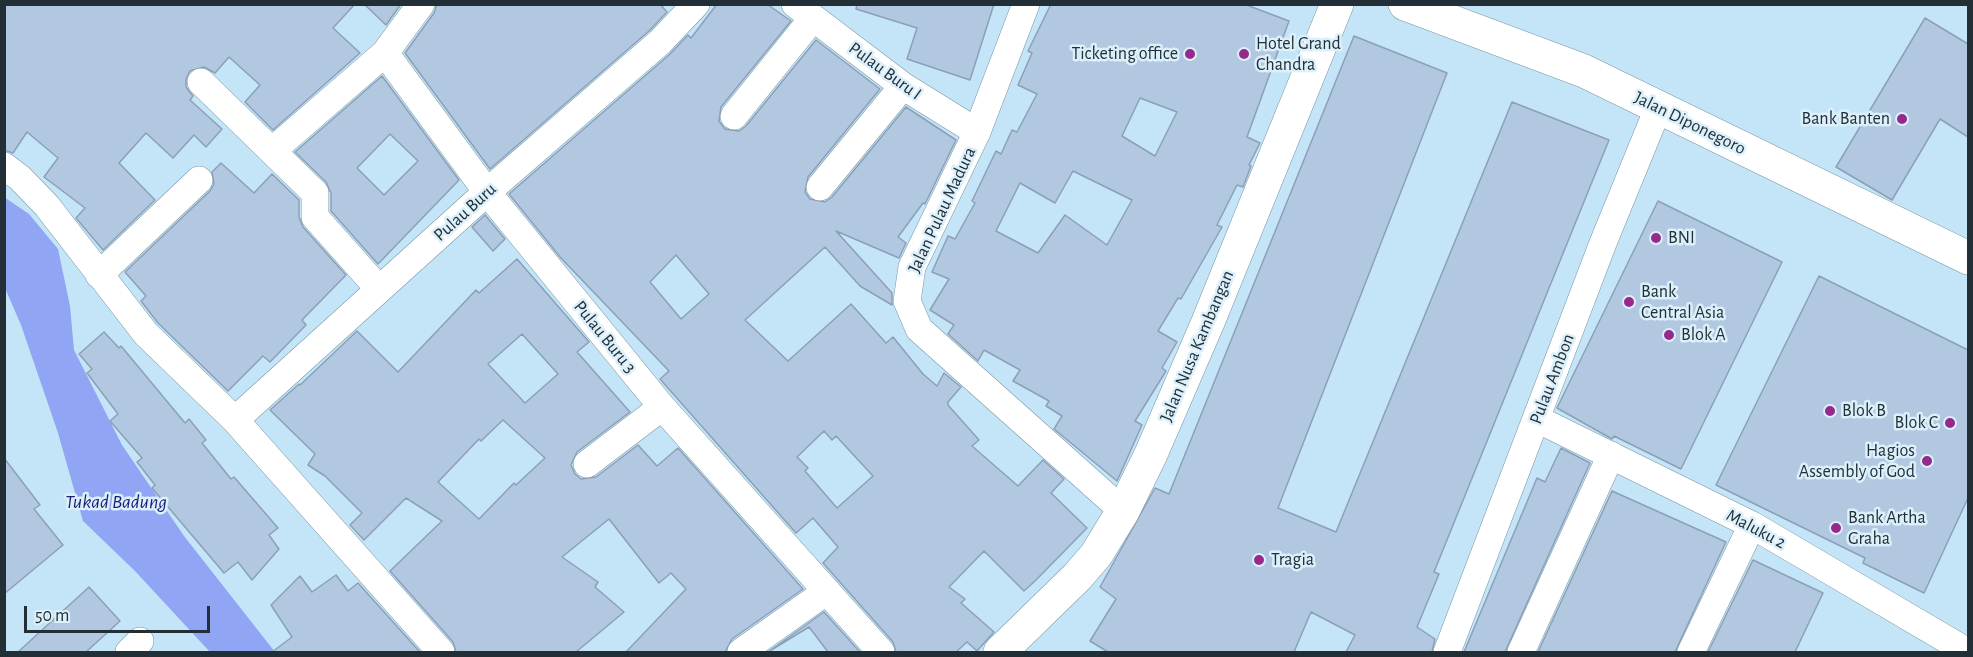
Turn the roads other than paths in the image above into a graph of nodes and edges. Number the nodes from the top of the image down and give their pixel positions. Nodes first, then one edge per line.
1 (421, 4) edge
2 (696, 4) edge
3 (1026, 4) edge
4 (1337, 4) edge
5 (1405, 4) edge
6 (804, 11) edge
7 (385, 53) junction
8 (201, 82) dead end
9 (903, 86) junction
10 (1659, 106) junction
11 (734, 116) dead end
12 (977, 132) junction
13 (272, 151) junction
14 (4, 166) edge
15 (198, 180) dead end
16 (820, 187) dead end
17 (487, 192) junction
18 (1968, 258) edge
19 (99, 275) junction
20 (379, 289) junction
21 (662, 407) junction
22 (1536, 419) junction
23 (235, 420) junction
24 (1611, 455) junction
25 (587, 464) dead end
26 (1123, 511) junction
27 (1752, 525) junction
28 (827, 591) junction
29 (441, 652) edge
30 (741, 652) edge
31 (881, 652) edge
32 (1000, 652) edge
33 (1447, 652) edge
34 (1521, 652) edge
35 (1691, 652) edge
36 (1968, 652) edge

1 - 7 street
2 - 17 street, Pulau Buru
3 - 12 street, Jalan Pulau Madura
4 - 26 street, Jalan Nusa Kambangan
5 - 10 street, Jalan Diponegoro
6 - 9 street, Pulau Buru I
6 - 11 street
7 - 13 street
7 - 17 street, Pulau Buru 3
8 - 13 street
9 - 12 street, Pulau Buru I
9 - 16 street
10 - 18 street, Jalan Diponegoro
10 - 22 street, Pulau Ambon
12 - 26 street, Jalan Pulau Madura
13 - 20 street
14 - 19 street
15 - 19 street
17 - 20 street, Pulau Buru
17 - 21 street, Pulau Buru 3
19 - 23 street
20 - 23 street, Pulau Buru
21 - 25 street
21 - 28 street, Pulau Buru 3
22 - 24 street, Maluku 2
22 - 33 street, Pulau Ambon
23 - 29 street
24 - 27 street, Maluku 2
24 - 34 street
26 - 32 street, Jalan Nusa Kambangan
27 - 35 street
27 - 36 street, Maluku 2
28 - 30 street
28 - 31 street, Pulau Buru 3

